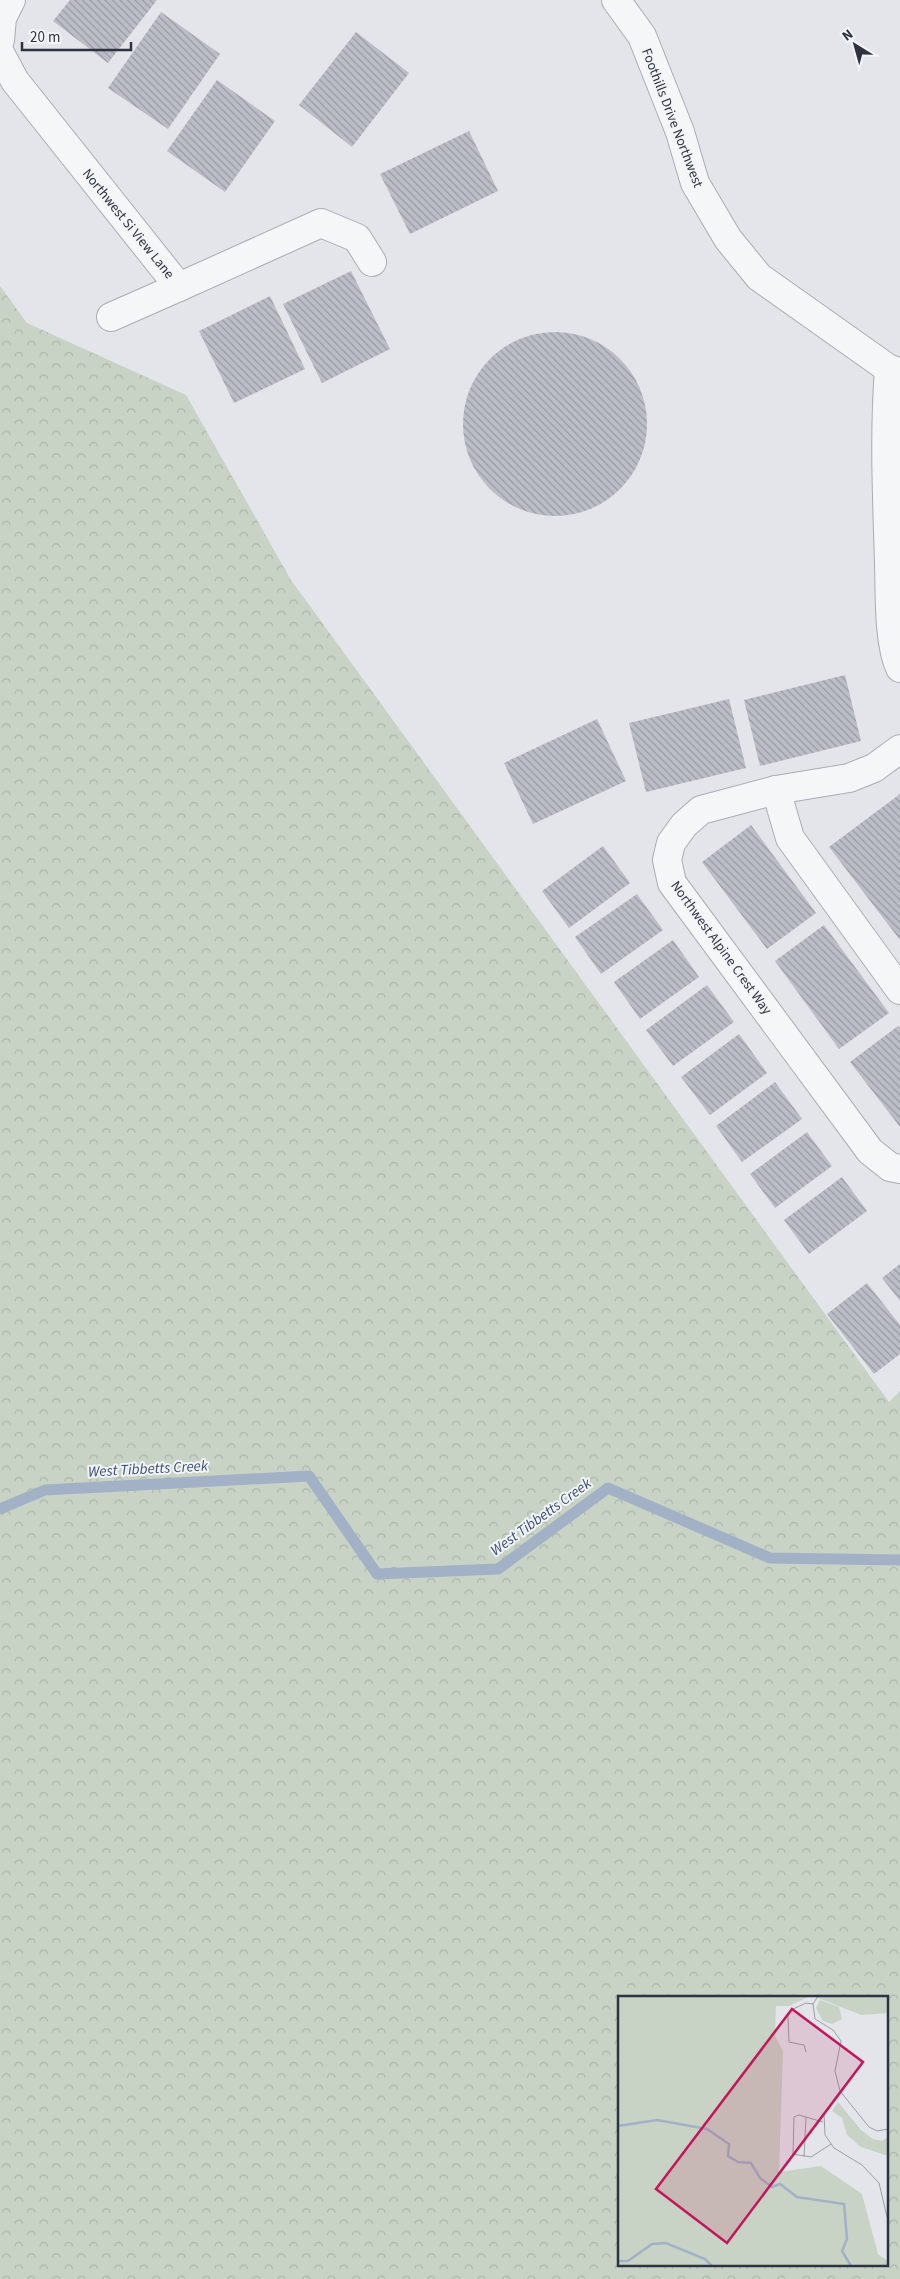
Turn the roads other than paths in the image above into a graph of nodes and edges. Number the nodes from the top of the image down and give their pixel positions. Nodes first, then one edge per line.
1 (11, 0) edge
2 (616, 0) edge
3 (0, 40) edge
4 (0, 53) edge
5 (372, 262) dead end
6 (179, 287) junction
7 (111, 317) dead end
8 (894, 370) edge
9 (900, 668) edge
10 (900, 748) edge
11 (776, 790) junction
12 (900, 990) edge
13 (900, 1169) edge

1 - 3 street
2 - 8 street, Foothills Drive Northwest
4 - 6 street, Northwest Si View Lane
5 - 6 street, Northwest Si View Lane
6 - 7 street
8 - 9 street
10 - 11 street, Northwest Alpine Crest Way
11 - 12 street
11 - 13 street, Northwest Alpine Crest Way

